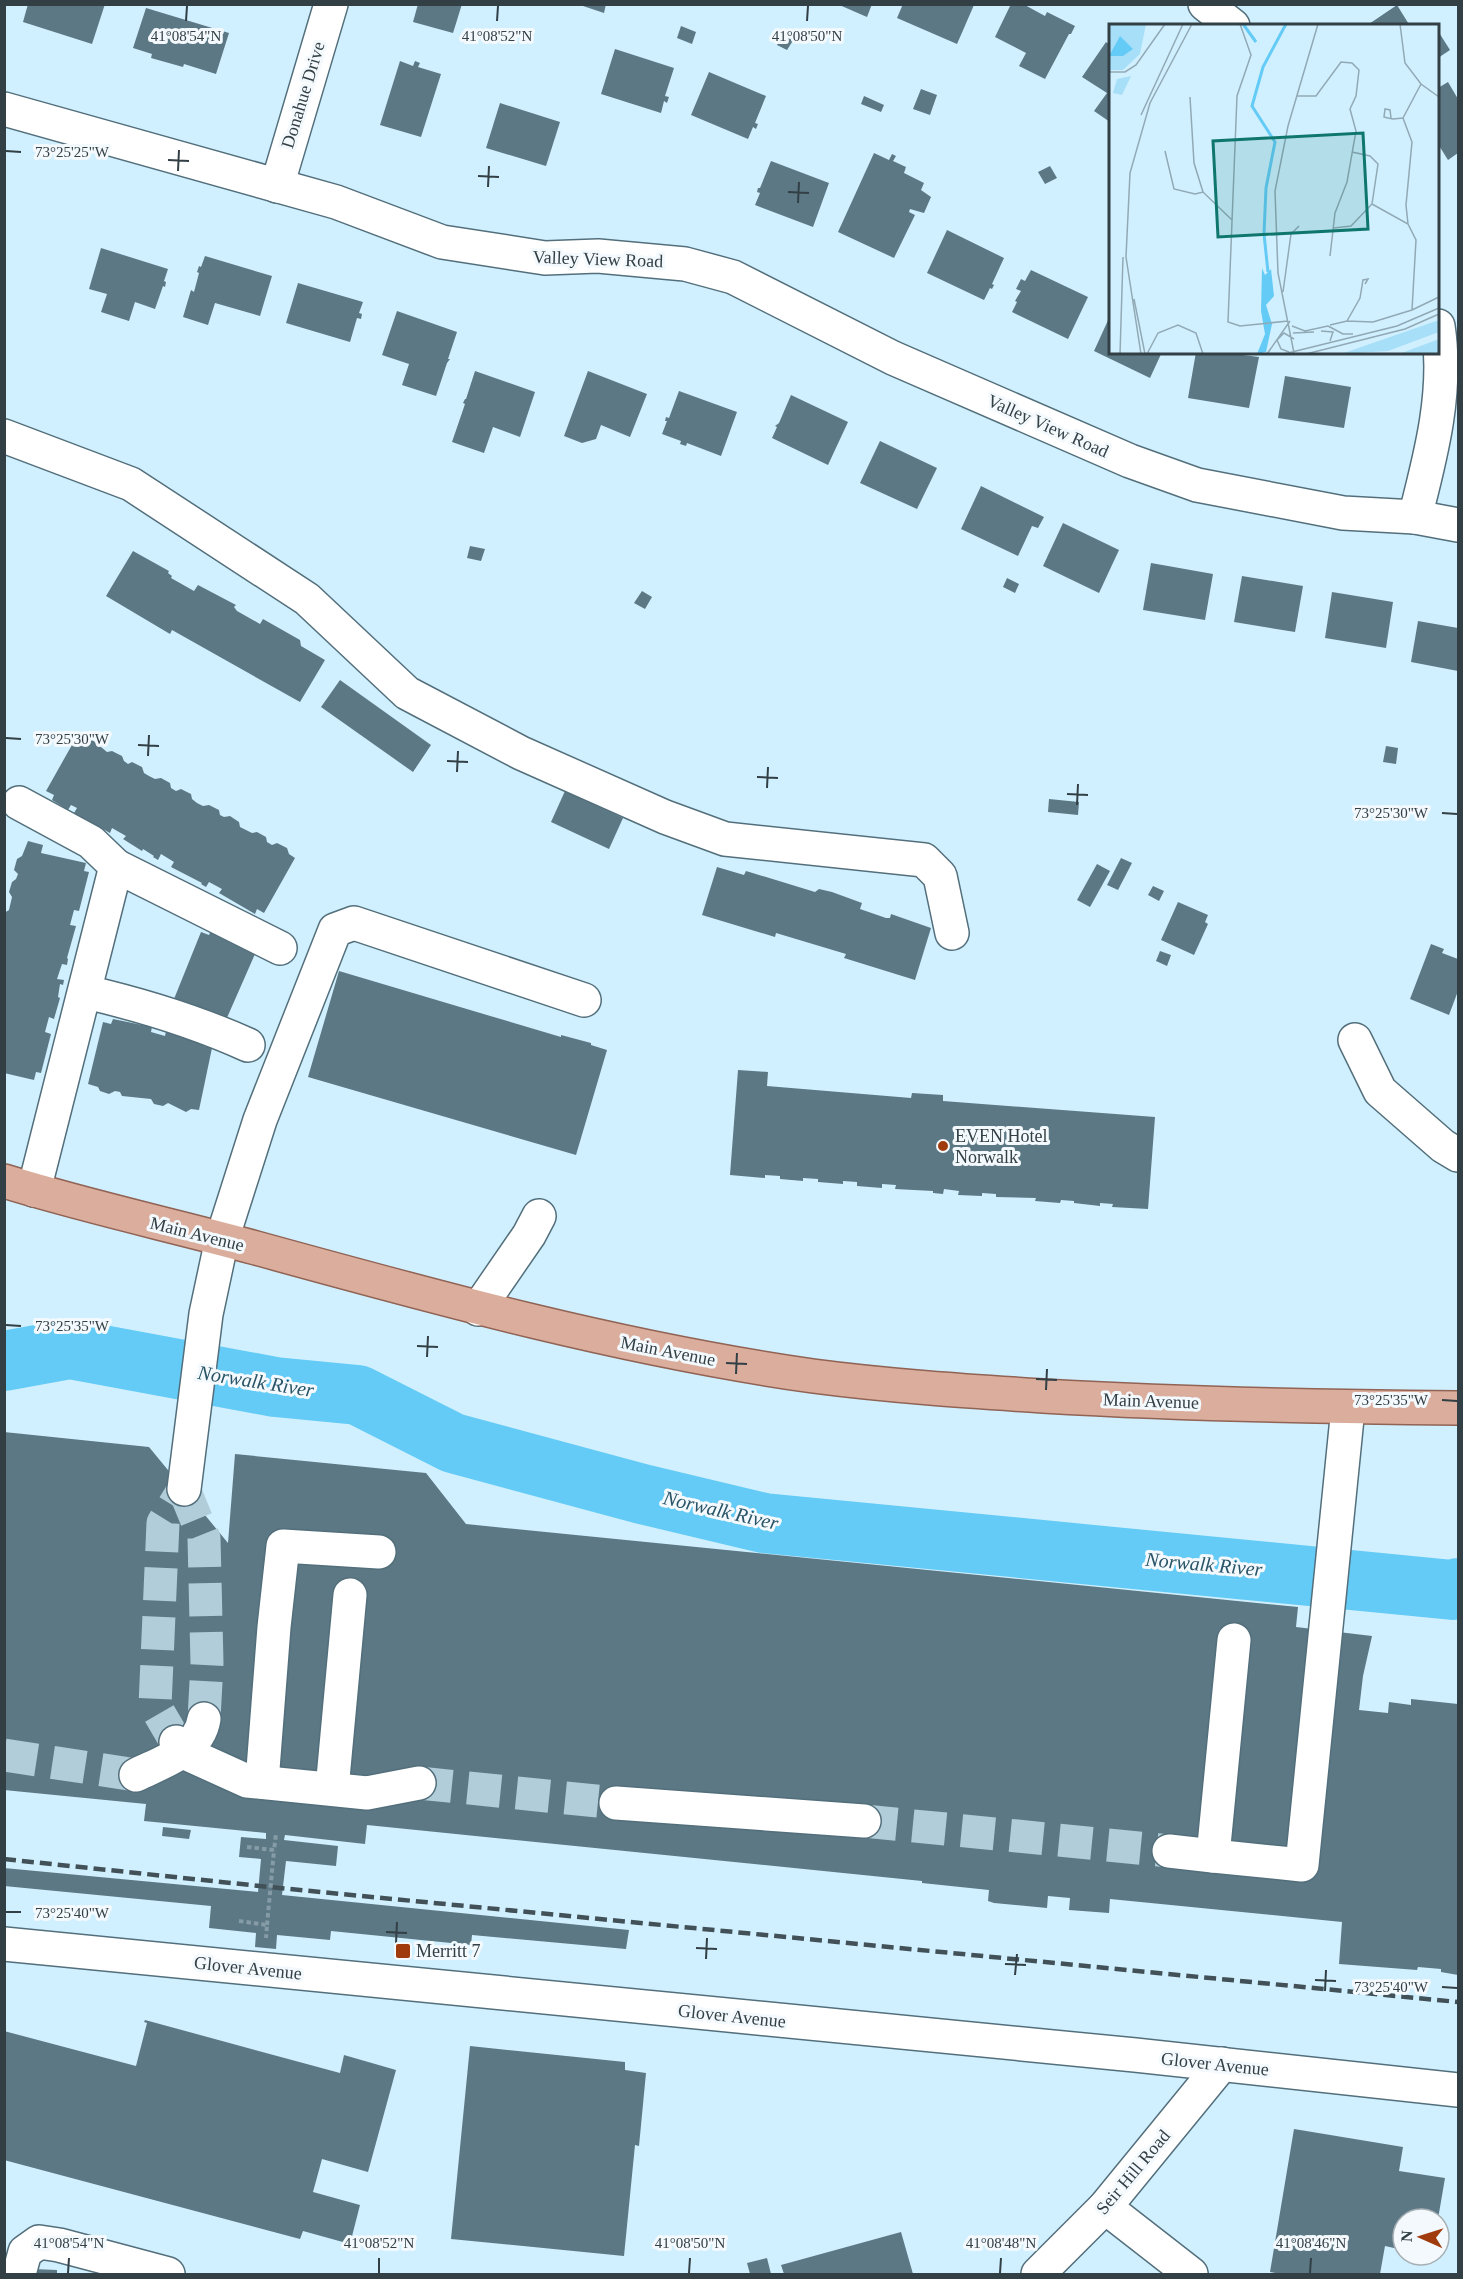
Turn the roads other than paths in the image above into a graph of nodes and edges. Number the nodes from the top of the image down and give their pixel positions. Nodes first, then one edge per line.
1 (330, 4) edge
2 (1204, 4) edge
3 (1230, 24) edge
4 (4, 109) edge
5 (277, 186) junction
6 (1439, 353) edge
7 (4, 436) edge
8 (1415, 517) junction
9 (1458, 525) edge
10 (18, 803) dead end
11 (116, 866) junction
12 (952, 933) dead end
13 (280, 948) dead end
14 (86, 992) junction
15 (584, 1000) dead end
16 (1355, 1040) dead end
17 (248, 1045) dead end
18 (1458, 1155) edge
19 (19, 1186) edge
20 (539, 1216) dead end
21 (222, 1239) junction
22 (478, 1309) junction
23 (1348, 1408) junction
24 (1458, 1408) edge
25 (184, 1489) dead end
26 (380, 1552) dead end
27 (350, 1595) dead end
28 (1234, 1640) dead end
29 (204, 1719) tunnel mouth
30 (180, 1747) junction
31 (136, 1775) tunnel mouth
32 (262, 1782) junction
33 (419, 1783) tunnel mouth
34 (332, 1790) junction
35 (616, 1803) tunnel mouth
36 (864, 1821) tunnel mouth
37 (1169, 1851) tunnel mouth
38 (1213, 1856) junction
39 (4, 1944) edge
40 (1222, 2064) junction
41 (1458, 2090) edge
42 (1105, 2207) junction
43 (19, 2274) edge
44 (168, 2274) edge
45 (1038, 2274) edge
46 (1191, 2274) edge

1 - 5 street, Donahue Drive
2 - 3 street
4 - 5 street, Valley View Road
5 - 8 street, Valley View Road
6 - 8 street
7 - 12 street
8 - 9 street, Valley View Road
10 - 11 street
11 - 13 street
11 - 14 street
14 - 17 street
14 - 19 street
15 - 21 street
16 - 18 street
19 - 21 main road, Main Avenue
20 - 22 street
21 - 22 main road, Main Avenue
21 - 25 street
22 - 23 main road, Main Avenue
23 - 24 main road, Main Avenue
23 - 38 street
26 - 32 street
27 - 34 street
28 - 38 street
29 - 30 street
30 - 31 street
30 - 32 street
32 - 34 street
33 - 34 street
35 - 36 street
37 - 38 street
39 - 40 street, Glover Avenue
40 - 41 street, Glover Avenue
40 - 42 street, Seir Hill Road
42 - 45 street, Seir Hill Road
42 - 46 street
43 - 44 street

